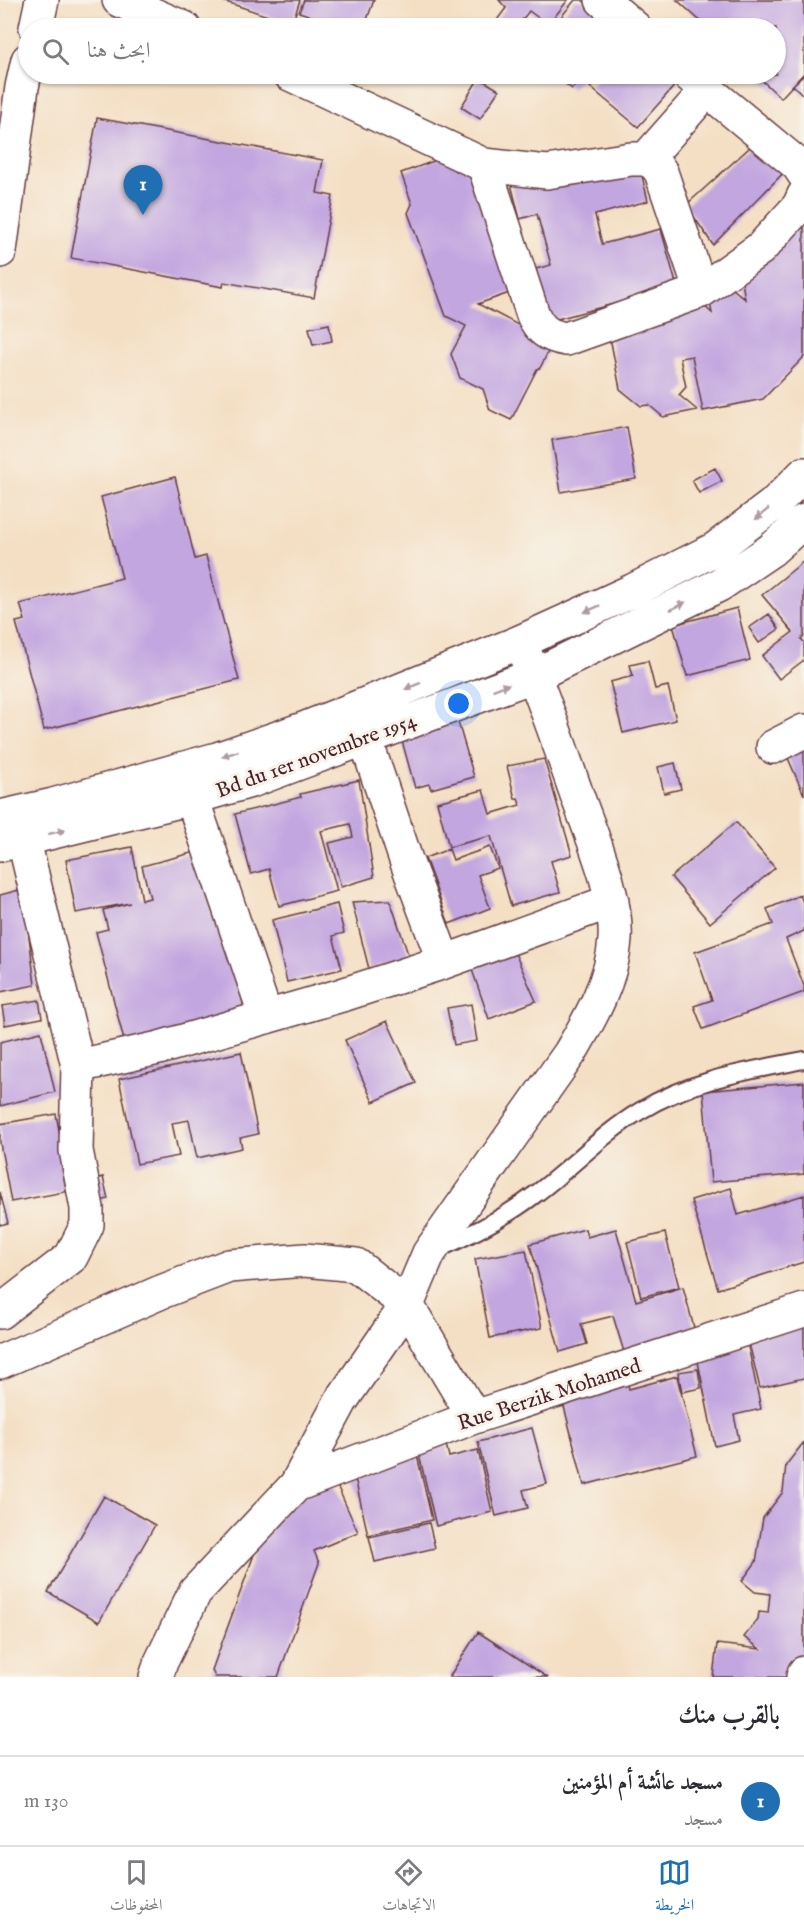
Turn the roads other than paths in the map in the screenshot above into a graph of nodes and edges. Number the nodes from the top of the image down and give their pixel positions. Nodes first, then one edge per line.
1 (42, 0) edge
2 (118, 0) edge
3 (602, 0) edge
4 (38, 18) edge
5 (160, 18) edge
6 (623, 18) edge
7 (23, 84) edge
8 (311, 84) edge
9 (697, 84) edge
10 (700, 84) edge
11 (646, 159) junction
12 (484, 165) junction
13 (804, 174) edge
14 (804, 195) edge
15 (0, 251) edge
16 (701, 291) junction
17 (804, 474) edge
18 (804, 521) edge
19 (520, 642) junction
20 (535, 675) junction
21 (804, 732) edge
22 (365, 738) junction
23 (773, 747) dead end
24 (192, 798) junction
25 (0, 817) edge
26 (12, 843) edge
27 (612, 901) junction
28 (444, 962) junction
29 (266, 1017) junction
30 (804, 1060) edge
31 (78, 1066) junction
32 (429, 1252) junction
33 (407, 1305) junction
34 (804, 1310) edge
35 (0, 1311) edge
36 (0, 1362) edge
37 (474, 1417) junction
38 (296, 1485) junction
39 (156, 1677) edge

1 - 4 street
2 - 5 street
3 - 6 street
7 - 15 street
8 - 12 street
9 - 11 street
10 - 13 street
11 - 12 street
11 - 16 street
12 - 16 street
14 - 16 street
17 -> 19 street
20 -> 18 street, Bd du 1er novembre 1954
19 - 20 street
19 -> 25 street
22 -> 20 street, Bd du 1er novembre 1954
20 - 27 street
21 - 23 street
22 - 24 street, Bd du 1er novembre 1954
22 - 28 street
26 -> 24 street, Bd du 1er novembre 1954
24 - 29 street
26 - 31 street
27 - 28 street
27 - 32 street
28 - 29 street
29 - 31 street
30 - 32 lane
31 - 35 street
32 - 33 street
33 - 36 street
33 - 37 street
33 - 38 street
34 - 37 street, Rue Berzik Mohamed
37 - 38 street, Rue Berzik Mohamed
38 - 39 street

